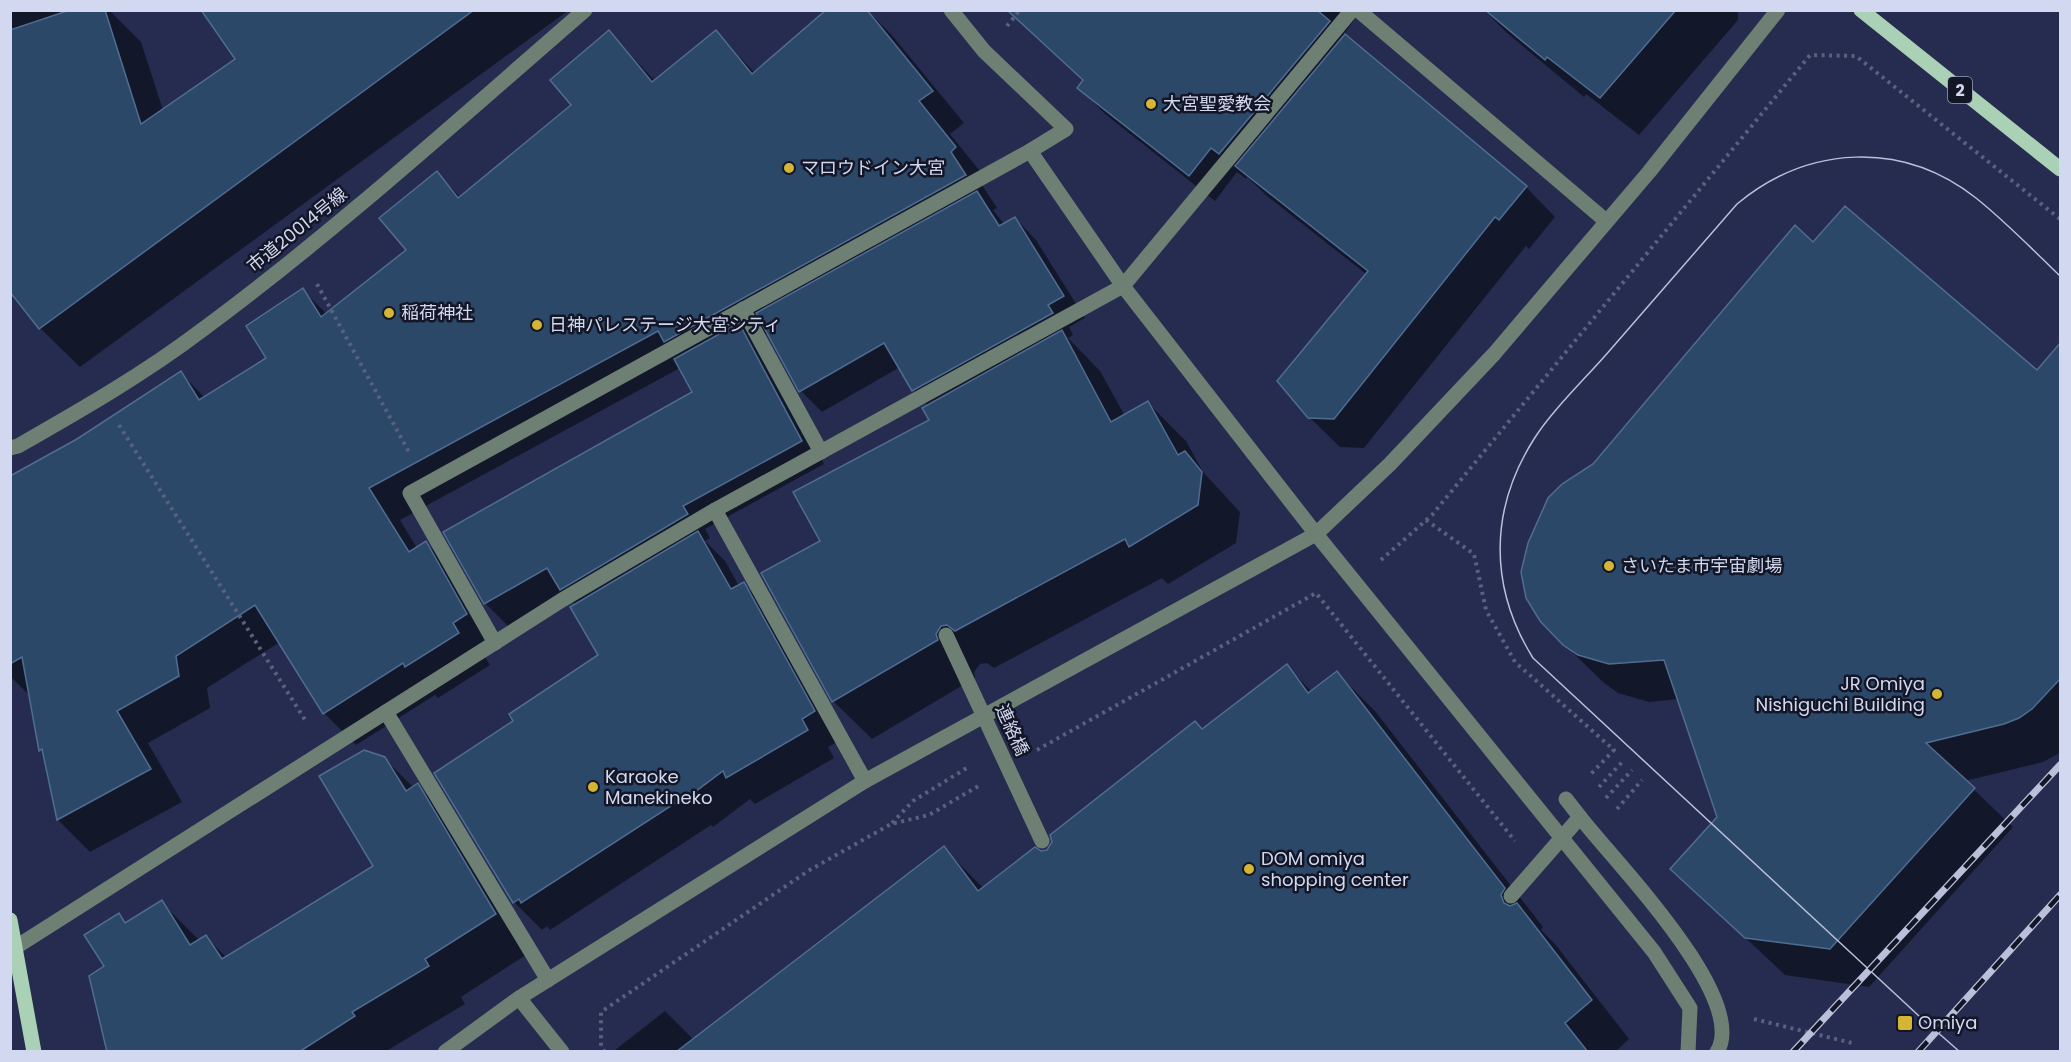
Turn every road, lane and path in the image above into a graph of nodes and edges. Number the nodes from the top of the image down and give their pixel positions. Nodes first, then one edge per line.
1 (585, 10) edge
2 (951, 10) edge
3 (1352, 10) edge
4 (1358, 10) edge
5 (1778, 10) edge
6 (1861, 10) edge
7 (1030, 151) junction
8 (2061, 169) edge
9 (2061, 219) edge
10 (1606, 221) junction
11 (301, 254) junction
12 (1123, 286) junction
13 (743, 309) junction
14 (102, 398) junction
15 (10, 448) edge
16 (821, 452) junction
17 (426, 484) junction
18 (715, 510) junction
19 (1426, 520) junction
20 (1316, 534) junction
21 (1387, 570) dead end
22 (946, 635) dead end
23 (495, 643) junction
24 (386, 712) junction
25 (999, 749) junction
26 (1614, 750) dead end
27 (325, 751) junction
28 (1031, 753) dead end
29 (990, 778) dead end
30 (865, 780) junction
31 (1566, 799) dead end
32 (1580, 817) junction
33 (891, 824) junction
34 (1042, 841) dead end
35 (1518, 845) dead end
36 (1510, 896) dead end
37 (10, 920) edge
38 (16, 947) junction
39 (548, 980) junction
40 (519, 998) junction
41 (1750, 1018) dead end
42 (1852, 1043) dead end
43 (34, 1052) edge
44 (445, 1052) edge
45 (561, 1052) edge
46 (605, 1052) edge
47 (1688, 1052) edge
48 (1717, 1052) edge

1 - 11 street, 市道20014号線
2 - 7 street
3 - 12 street
4 - 10 street
5 - 10 street
6 - 8 main road, 2
7 - 12 street
7 - 13 street
9 - 19 path
10 - 20 street
11 - 14 street, 市道20014号線
11 - 17 path
12 - 16 street
12 - 20 street
13 - 16 street
13 - 17 street
14 - 15 street, 市道20014号線
14 - 27 path
16 - 18 street
17 - 23 street
18 - 23 street
18 - 30 street
19 - 21 path
19 - 26 path
20 - 30 street
20 - 47 street
22 - 25 street, 連絡橋, bridge
23 - 24 street
24 - 27 street
24 - 39 street
25 - 33 path
25 - 34 street, 連絡橋, bridge
27 - 38 street
28 - 35 path
29 - 33 path
30 - 39 street
31 - 32 street
32 - 36 street, bridge
32 - 48 street, bridge
33 - 46 path
37 - 38 main road
38 - 43 main road
39 - 40 street
40 - 44 street
40 - 45 street
41 - 42 path

